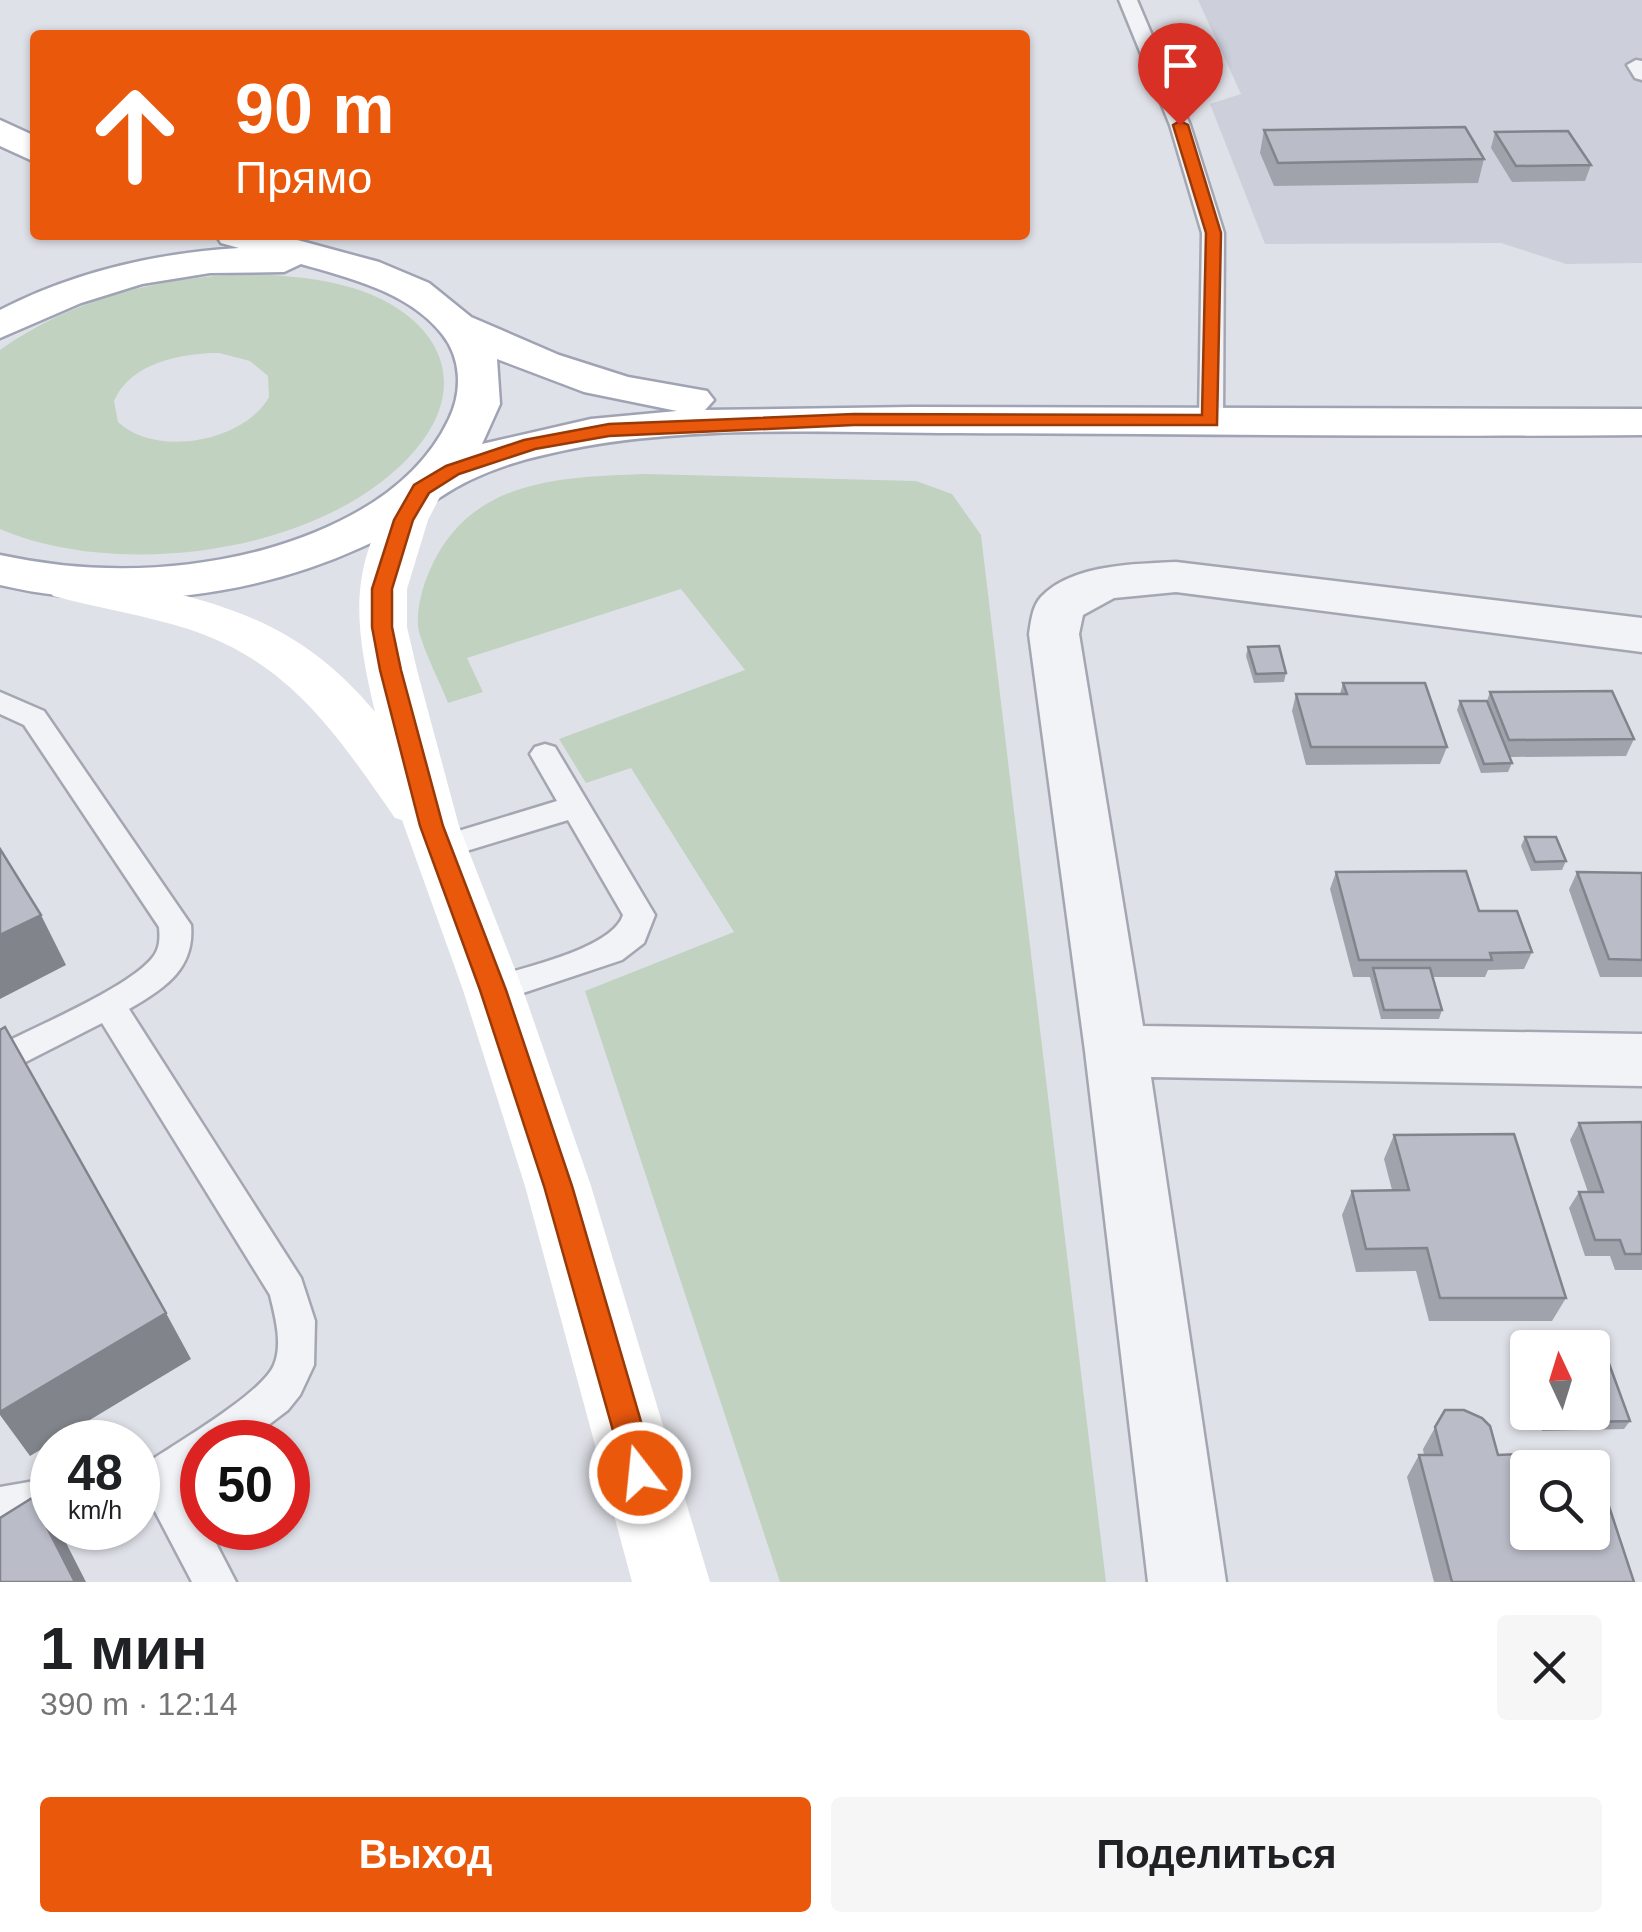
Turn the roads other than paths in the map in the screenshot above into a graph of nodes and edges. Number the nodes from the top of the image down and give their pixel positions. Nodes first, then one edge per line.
1 (1128, 0) edge
2 (0, 131) edge
3 (30, 149) edge
4 (252, 240) edge
5 (366, 274) junction
6 (0, 326) edge
7 (458, 326) junction
8 (854, 419) junction
9 (1210, 421) junction
10 (1642, 422) edge
11 (421, 489) junction
12 (0, 570) edge
13 (70, 585) junction
14 (1642, 636) edge
15 (0, 702) edge
16 (545, 754) dead end
17 (576, 807) junction
18 (436, 837) junction
19 (493, 990) junction
20 (108, 1004) junction
21 (1116, 1051) junction
22 (1642, 1060) edge
23 (0, 1061) edge
24 (243, 1420) edge
25 (160, 1499) edge
26 (30, 1503) edge
27 (0, 1508) edge
28 (215, 1582) edge
29 (671, 1582) edge
30 (1186, 1582) edge

1 - 9 lane
2 - 3 main road
4 - 5 main road
5 - 6 main road
5 - 7 main road
7 - 8 main road
7 - 11 main road
8 - 9 main road
8 - 11 main road
9 - 10 main road
11 - 13 main road
11 - 18 main road
12 - 13 main road
13 - 18 main road
14 - 21 street
15 - 20 lane
16 - 17 lane
17 - 18 lane
17 - 19 lane
18 - 19 main road
19 - 29 main road
20 - 23 lane
20 - 24 lane
21 - 22 street
21 - 30 street
25 - 28 lane
26 - 27 lane

